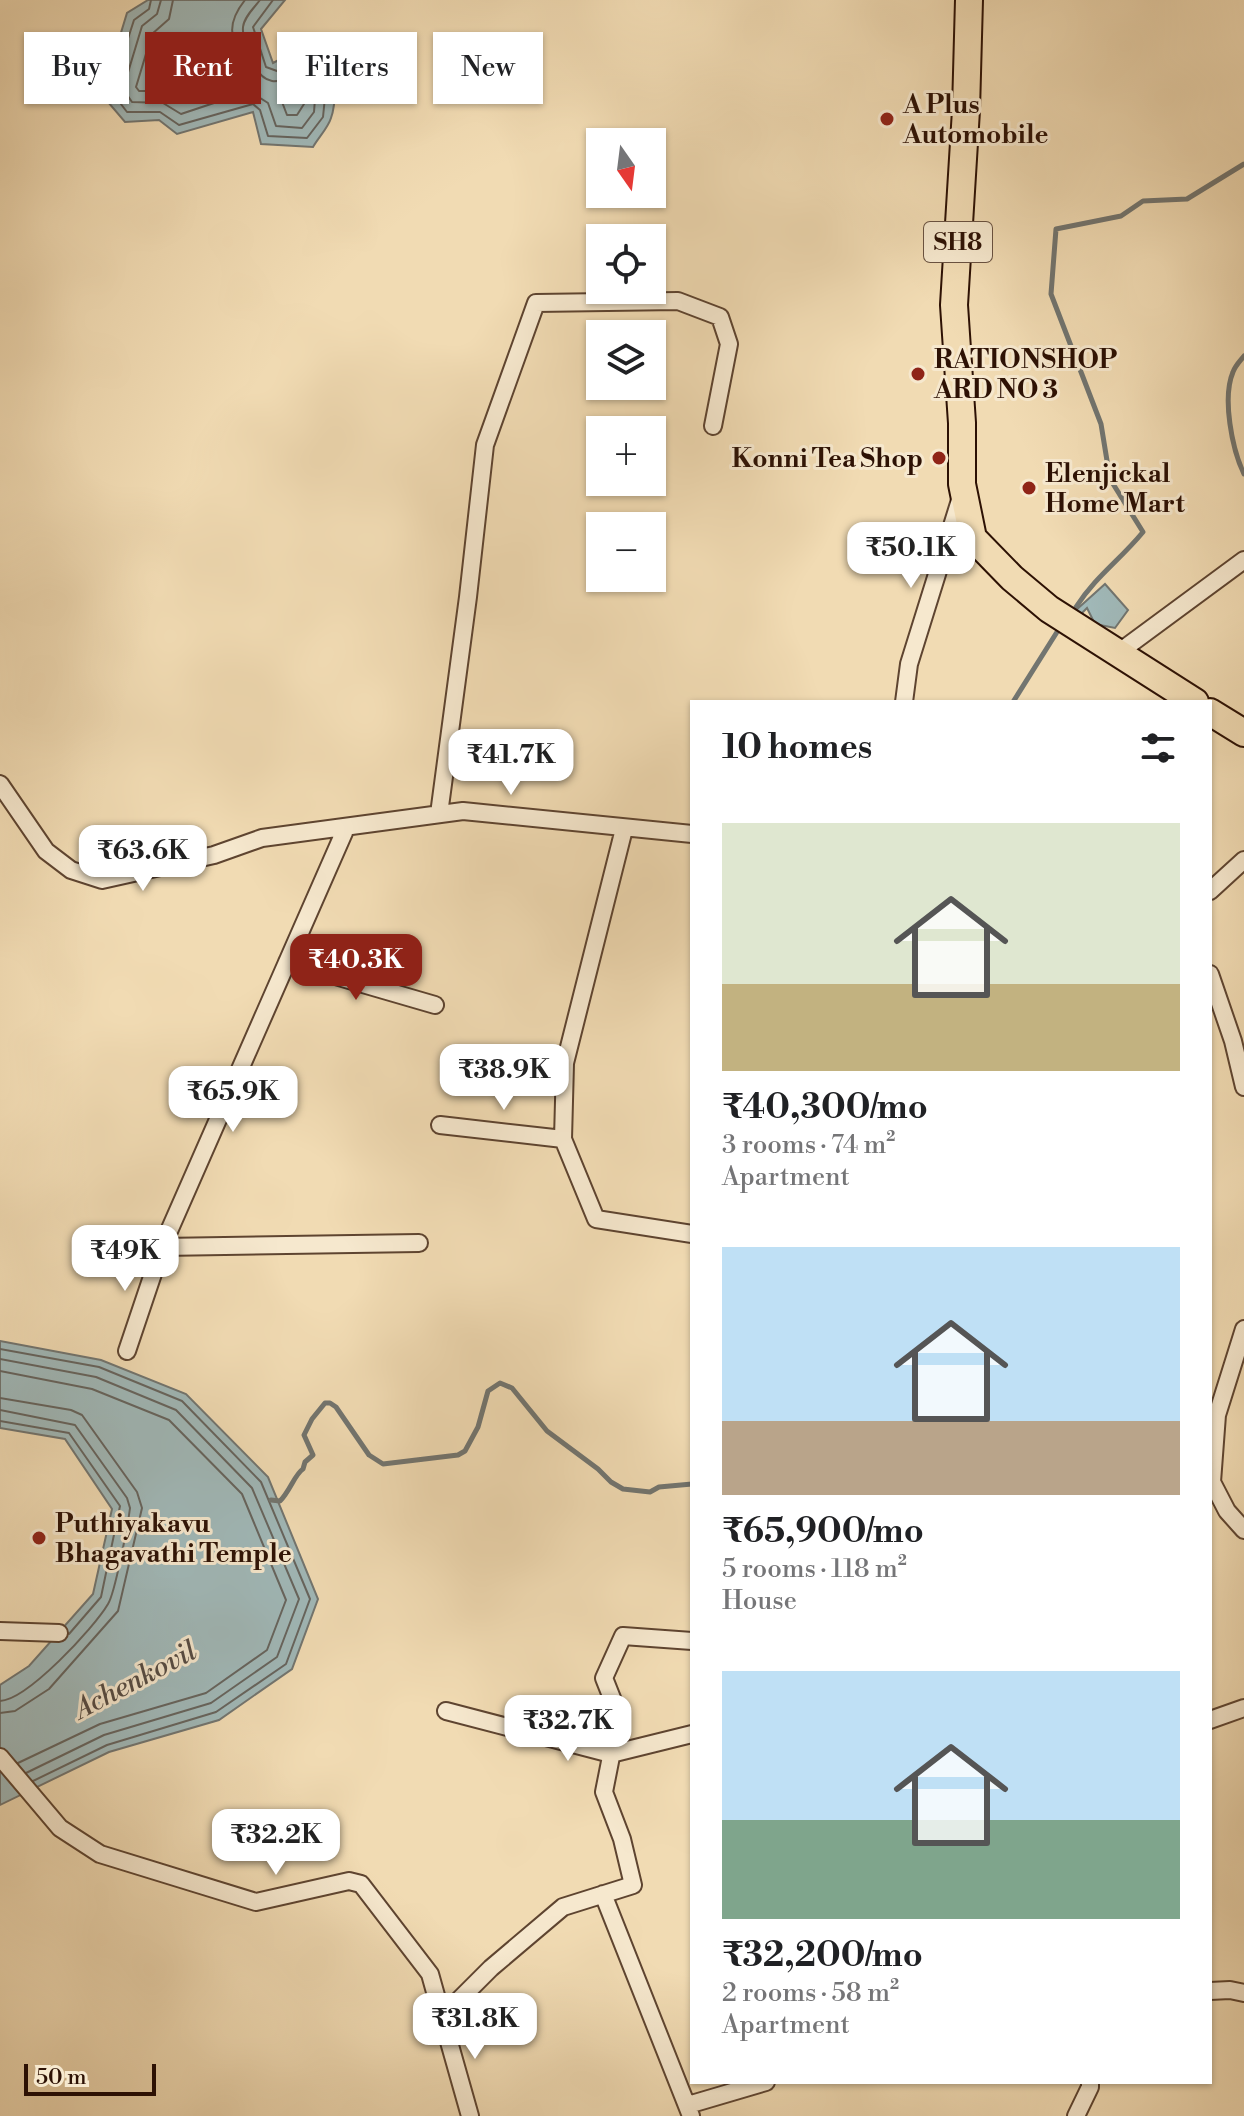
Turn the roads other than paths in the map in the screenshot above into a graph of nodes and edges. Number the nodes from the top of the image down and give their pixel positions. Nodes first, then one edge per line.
1 (969, 0) edge
2 (713, 426) dead end
3 (962, 484) junction
4 (1244, 560) edge
5 (1118, 653) junction
6 (904, 700) edge
7 (1192, 700) edge
8 (1212, 713) edge
9 (1244, 733) edge
10 (0, 784) edge
11 (439, 814) junction
12 (346, 828) junction
13 (624, 829) junction
14 (690, 834) edge
15 (1244, 860) edge
16 (1212, 889) edge
17 (287, 962) junction
18 (1212, 980) edge
19 (435, 1005) dead end
20 (1244, 1087) edge
21 (440, 1125) dead end
22 (563, 1139) junction
23 (690, 1234) edge
24 (419, 1243) dead end
25 (162, 1247) junction
26 (1244, 1329) edge
27 (127, 1351) dead end
28 (1244, 1530) edge
29 (0, 1631) edge
30 (59, 1633) dead end
31 (690, 1641) edge
32 (1244, 1708) edge
33 (446, 1711) dead end
34 (1212, 1719) edge
35 (690, 1734) edge
36 (611, 1754) junction
37 (0, 1757) edge
38 (603, 1894) junction
39 (1212, 1991) edge
40 (1244, 1993) edge
41 (442, 2017) junction
42 (761, 2084) edge
43 (1090, 2084) edge
44 (690, 2111) edge
45 (470, 2116) edge
46 (1076, 2116) edge

1 - 3 main road, SH8
2 - 11 street
3 - 5 main road, SH8
3 - 6 street
4 - 5 street
5 - 7 main road, SH8
8 - 9 main road
10 - 12 street
11 - 12 street
11 - 13 street
12 - 17 street
13 - 14 street
13 - 22 street
15 - 16 street
17 - 19 street
17 - 25 street
18 - 20 street
21 - 22 street
22 - 23 street
24 - 25 street
25 - 27 street
26 - 28 street
29 - 30 street
31 - 36 street
32 - 34 street
33 - 36 street
35 - 36 street
36 - 38 street
37 - 41 street
38 - 41 street
38 - 44 street
39 - 40 street
41 - 45 street
42 - 44 street
43 - 46 street

